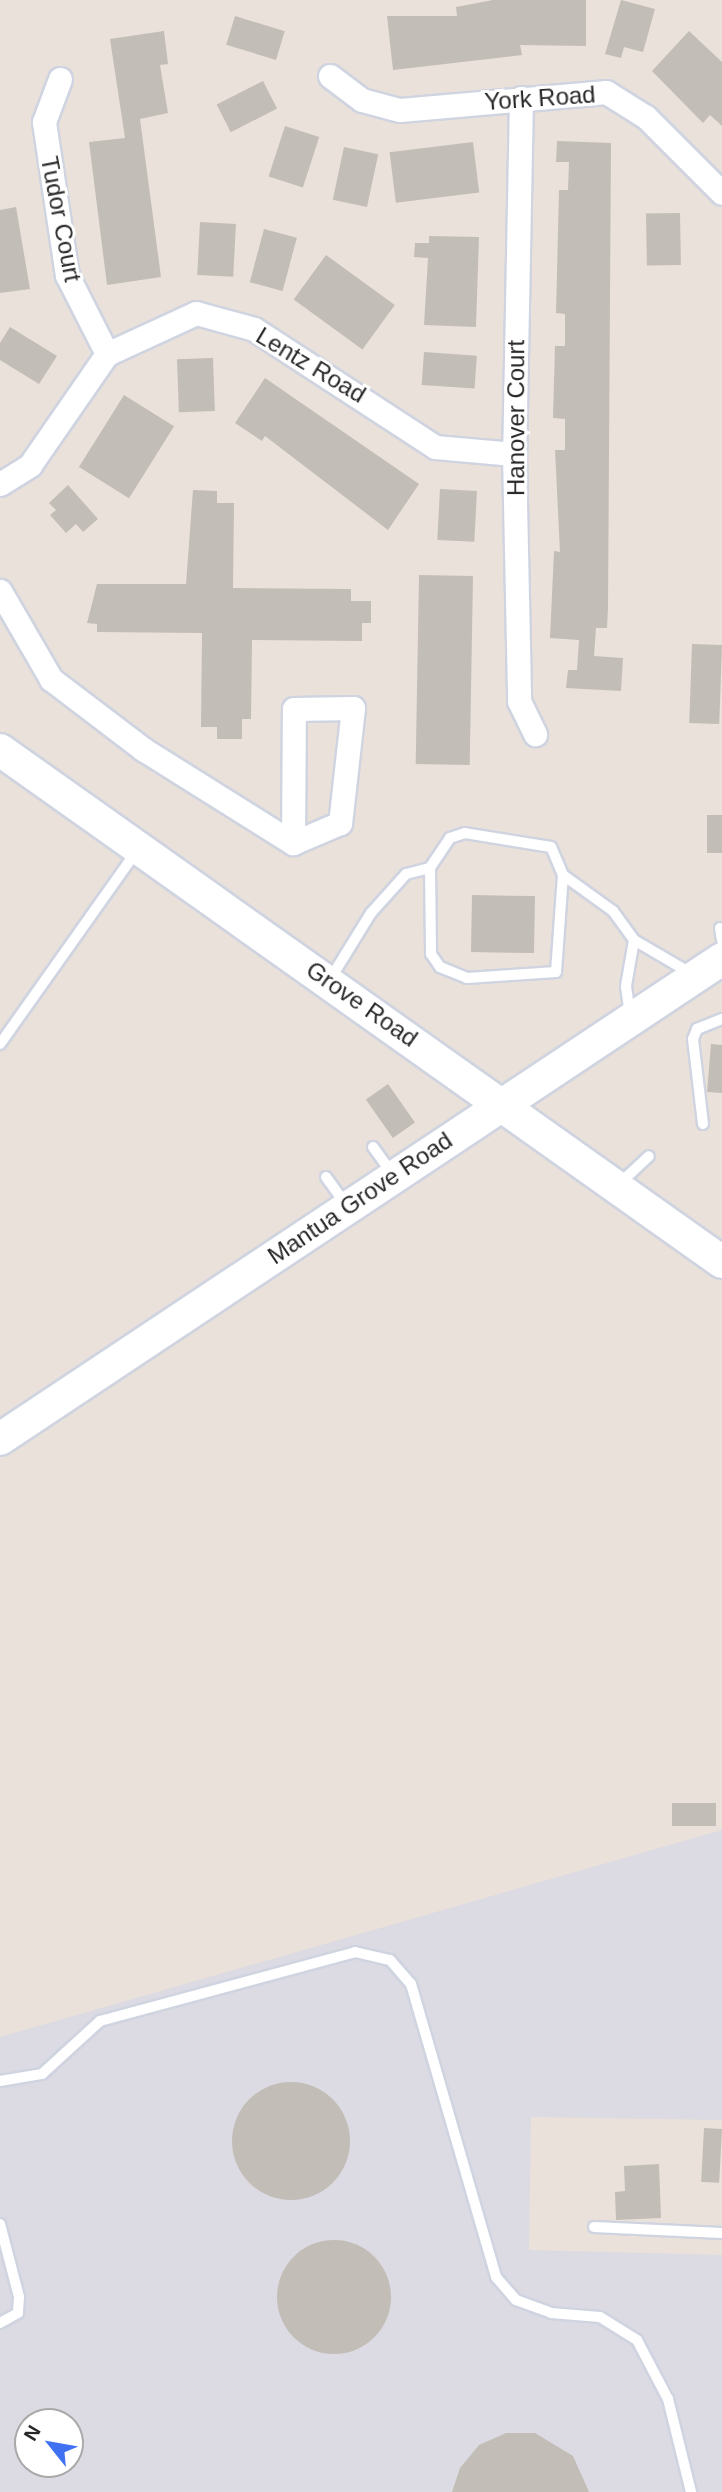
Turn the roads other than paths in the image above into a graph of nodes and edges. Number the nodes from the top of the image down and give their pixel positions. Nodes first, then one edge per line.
1 (330, 76) dead end
2 (60, 79) dead end
3 (521, 98) junction
4 (722, 193) edge
5 (107, 354) junction
6 (514, 454) junction
7 (0, 484) edge
8 (0, 592) edge
9 (535, 734) dead end
10 (0, 750) edge
11 (293, 843) junction
12 (139, 847) junction
13 (429, 868) junction
14 (563, 875) junction
15 (720, 928) edge
16 (634, 940) junction
17 (722, 941) edge
18 (709, 968) edge
19 (329, 981) junction
20 (631, 1019) junction
21 (722, 1019) edge
22 (0, 1044) edge
23 (503, 1103) junction
24 (703, 1124) dead end
25 (373, 1147) dead end
26 (649, 1156) dead end
27 (394, 1176) junction
28 (326, 1177) dead end
29 (617, 1186) junction
30 (347, 1206) junction
31 (722, 1262) edge
32 (0, 1439) edge
33 (0, 2081) edge
34 (0, 2224) edge
35 (594, 2227) dead end
36 (722, 2233) edge
37 (0, 2323) edge
38 (691, 2492) edge

1 - 3 street, York Road
2 - 5 street, Tudor Court
3 - 4 street, York Road
3 - 6 street, Hanover Court
5 - 6 street, Lentz Road
5 - 7 street
6 - 9 street, Hanover Court
8 - 11 street
10 - 12 main road, Grove Road
11 - 11 street
12 - 19 main road, Grove Road
12 - 22 lane
13 - 14 lane
13 - 14 lane
13 - 19 lane
14 - 16 lane
15 - 17 lane
16 - 18 lane
16 - 20 lane
18 - 20 main road, Mantua Grove Road
19 - 23 main road, Grove Road
20 - 23 main road, Mantua Grove Road
21 - 24 lane
23 - 27 main road, Mantua Grove Road
23 - 29 main road, Grove Road
25 - 27 lane
26 - 29 lane
27 - 30 main road, Mantua Grove Road
28 - 30 lane
29 - 31 main road, Grove Road
30 - 32 main road, Mantua Grove Road
33 - 38 lane
34 - 37 lane
35 - 36 lane

